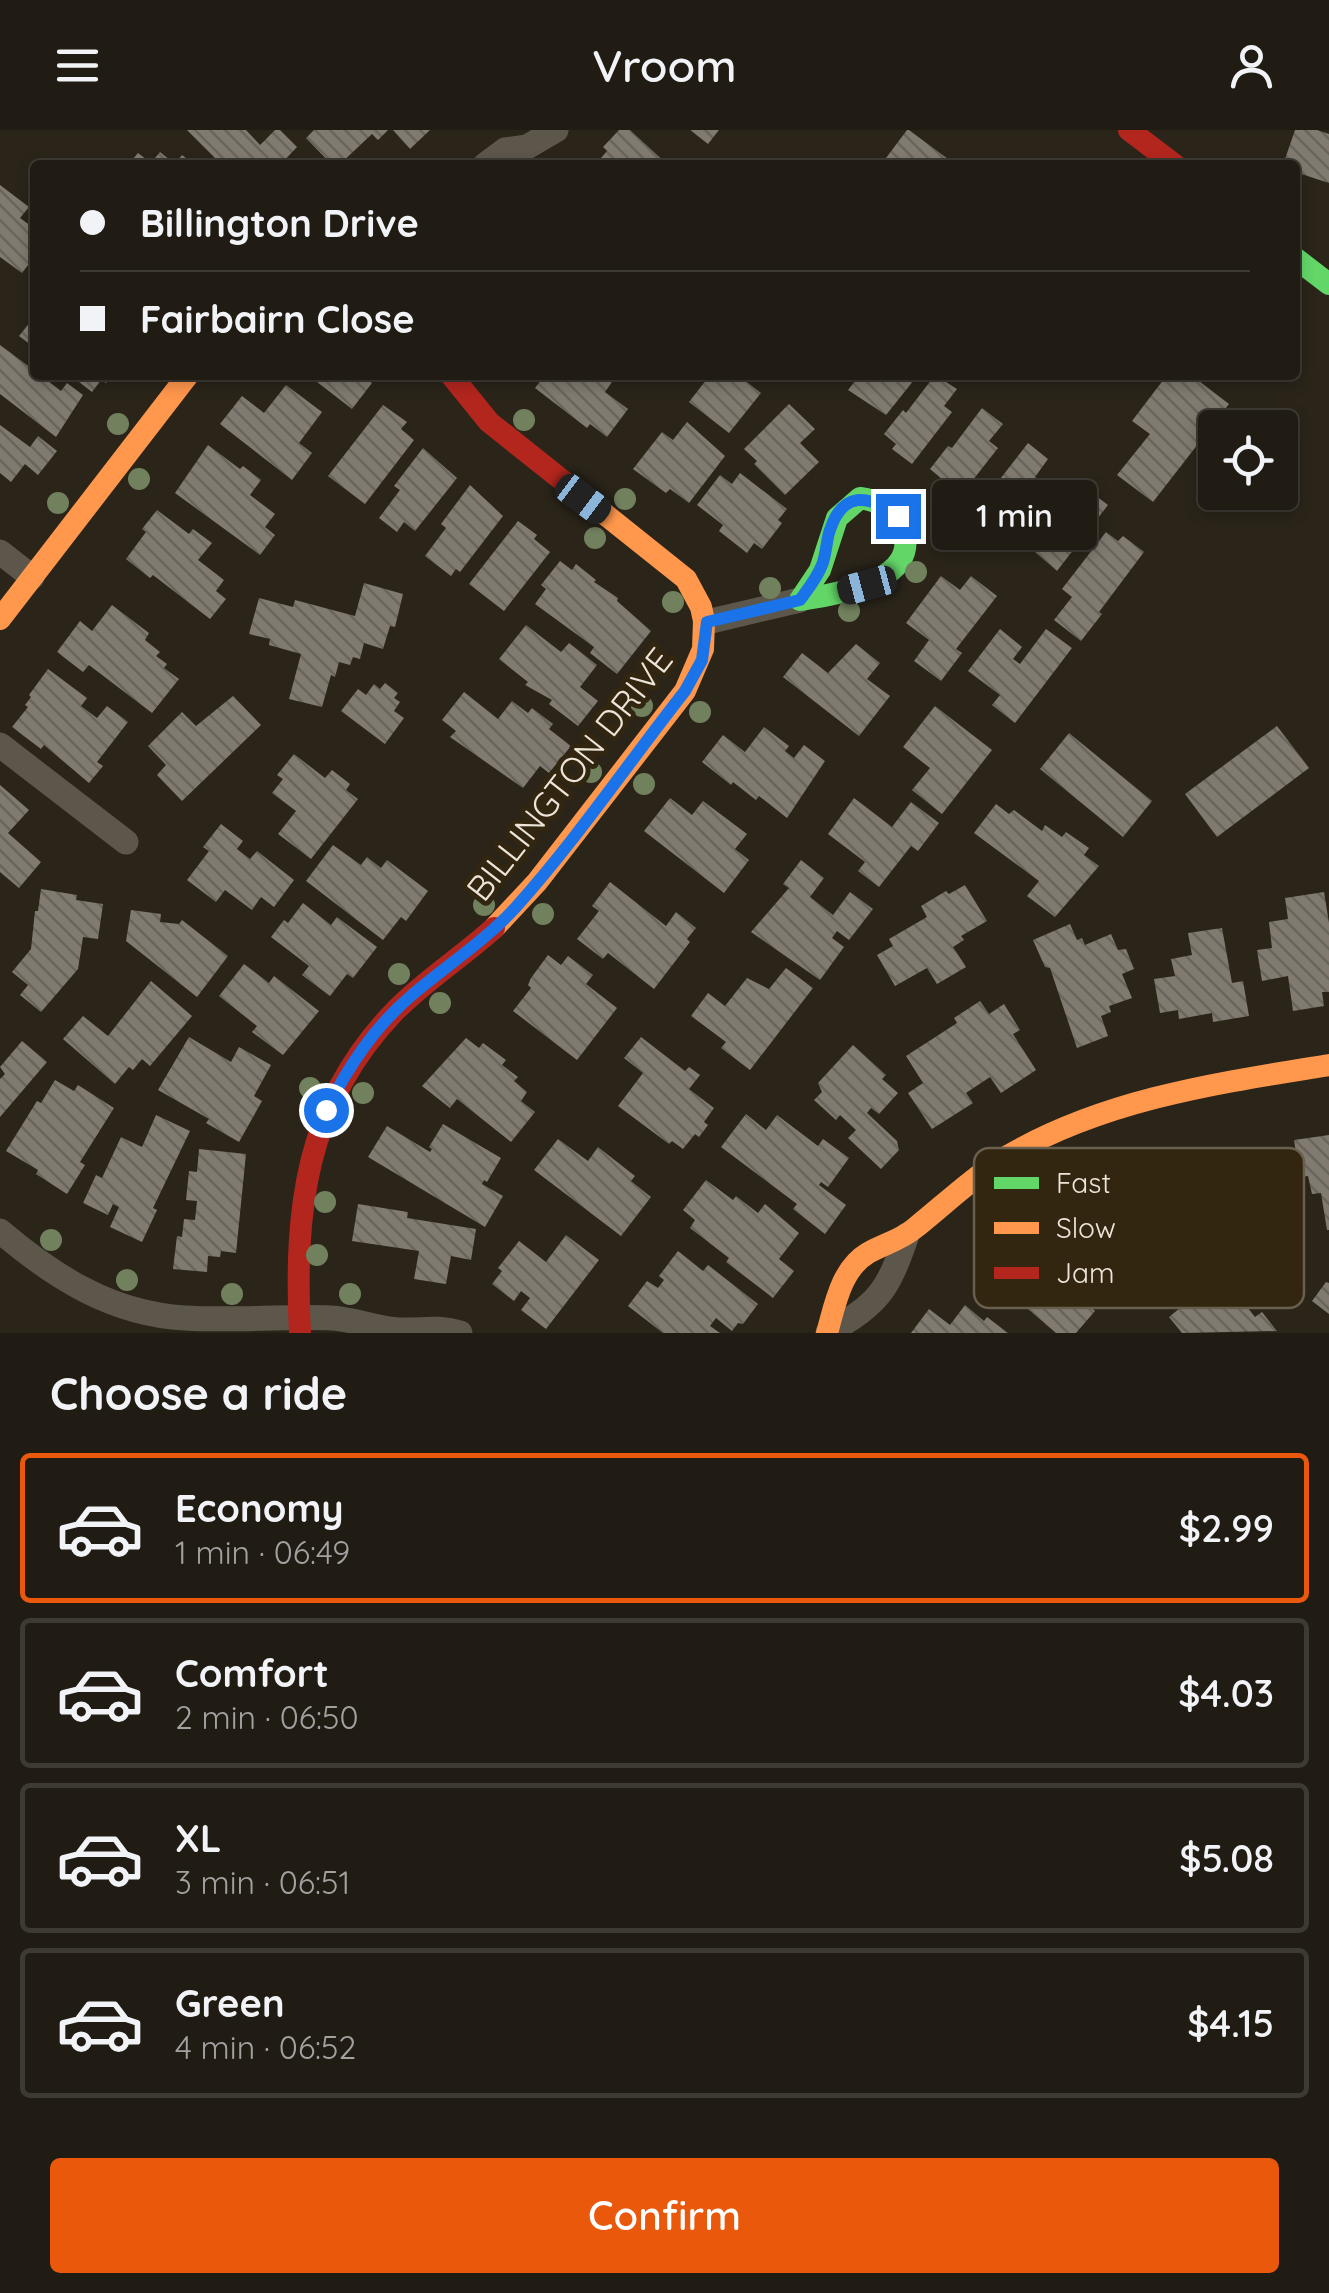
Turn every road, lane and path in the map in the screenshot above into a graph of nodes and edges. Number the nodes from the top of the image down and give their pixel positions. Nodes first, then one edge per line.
1 (556, 130) edge
2 (1129, 130) edge
3 (501, 148) edge
4 (1168, 160) edge
5 (1300, 262) edge
6 (1329, 284) edge
7 (184, 380) edge
8 (455, 380) edge
9 (0, 552) edge
10 (32, 577) junction
11 (800, 600) junction
12 (0, 619) edge
13 (707, 622) junction
14 (0, 745) edge
15 (126, 842) dead end
16 (1329, 1065) edge
17 (1024, 1148) edge
18 (974, 1180) edge
19 (0, 1232) edge
20 (906, 1235) junction
21 (300, 1325) edge
22 (400, 1332) edge
23 (460, 1333) edge
24 (828, 1333) edge

1 - 3 street
2 - 4 street
5 - 6 street
7 - 10 street
8 - 13 street, BILLINGTON DRIVE
9 - 10 street
10 - 12 street
11 - 11 street
11 - 13 street
13 - 21 street, BILLINGTON DRIVE
14 - 15 street
16 - 17 street
18 - 20 street
19 - 21 street
20 - 24 street
20 - 24 street
21 - 22 street
22 - 23 street

